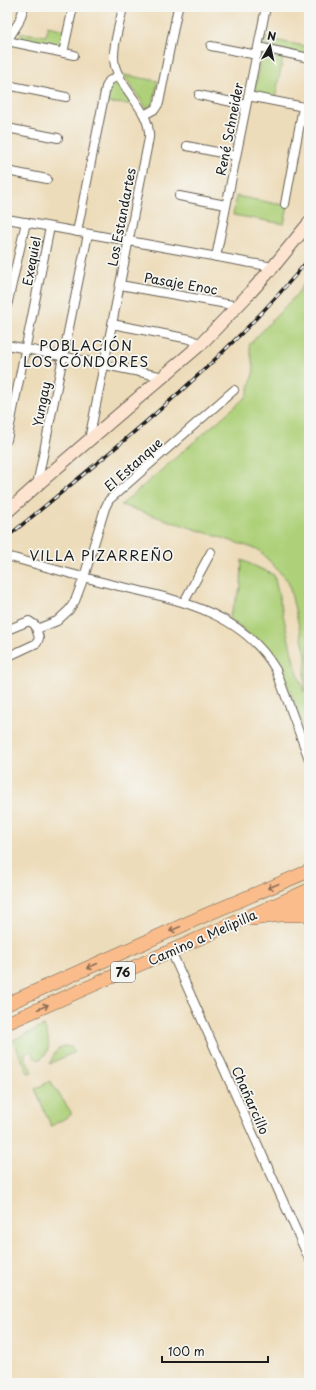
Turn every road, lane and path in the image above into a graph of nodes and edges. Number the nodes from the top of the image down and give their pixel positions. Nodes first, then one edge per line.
1 (24, 7) edge
2 (73, 7) edge
3 (123, 7) edge
4 (178, 7) edge
5 (266, 7) edge
6 (7, 41) edge
7 (211, 46) dead end
8 (257, 51) junction
9 (63, 53) junction
10 (74, 55) dead end
11 (309, 58) edge
12 (119, 75) junction
13 (7, 86) edge
14 (199, 95) dead end
15 (248, 96) junction
16 (66, 97) dead end
17 (246, 105) junction
18 (306, 107) edge
19 (144, 115) junction
20 (7, 128) edge
21 (58, 138) dead end
22 (187, 146) dead end
23 (236, 156) junction
24 (7, 171) edge
25 (47, 179) dead end
26 (179, 196) dead end
27 (285, 204) dead end
28 (226, 205) junction
29 (7, 219) edge
30 (26, 222) junction
31 (309, 223) edge
32 (50, 227) junction
33 (77, 232) junction
34 (88, 234) junction
35 (129, 242) junction
36 (216, 256) junction
37 (273, 267) junction
38 (120, 285) junction
39 (7, 306) edge
40 (238, 306) junction
41 (112, 324) junction
42 (201, 344) junction
43 (7, 345) edge
44 (26, 348) junction
45 (63, 356) junction
46 (104, 364) junction
47 (164, 377) junction
48 (234, 390) dead end
49 (7, 440) edge
50 (89, 440) junction
51 (37, 485) junction
52 (7, 505) edge
53 (7, 512) edge
54 (211, 552) dead end
55 (7, 556) edge
56 (84, 577) junction
57 (184, 602) junction
58 (37, 629) junction
59 (7, 630) edge
60 (7, 657) edge
61 (309, 760) edge
62 (309, 871) edge
63 (309, 890) edge
64 (275, 904) junction
65 (309, 905) edge
66 (208, 914) junction
67 (309, 915) edge
68 (239, 920) junction
69 (171, 951) junction
70 (7, 1004) edge
71 (7, 1023) edge
72 (309, 1260) edge

1 - 6 street
2 - 9 street
3 - 12 street, Los Estandartes
4 - 19 street
5 - 8 street, René Schneider
6 - 9 street
7 - 8 street
8 - 11 street
8 - 15 street, René Schneider
9 - 10 street
12 - 19 street, Los Estandartes
12 - 33 street
13 - 16 street
14 - 17 street
15 - 17 street, René Schneider
15 - 18 street
17 - 23 street, René Schneider
18 - 27 street
19 - 35 street, Los Estandartes
20 - 21 street
22 - 23 street
23 - 28 street, René Schneider
24 - 25 street
26 - 28 street
28 - 36 street, René Schneider
29 - 30 street
30 - 32 street
30 - 39 street
31 - 37 street
32 - 33 street
32 - 44 street, Exequiel
33 - 34 street
34 - 35 street
34 - 45 street, Yungay
35 - 36 street
35 - 38 street, Los Estandartes
36 - 37 street
37 - 40 street
38 - 40 street, Pasaje Enoc
38 - 41 street, Los Estandartes
40 - 42 street
41 - 42 street
41 - 46 street, Los Estandartes
42 - 47 street
43 - 44 street
44 - 45 street
44 - 49 street, Exequiel
45 - 46 street
45 - 51 street, Yungay
46 - 47 street
46 - 50 street, Los Estandartes
47 - 50 street
48 - 56 street, El Estanque
50 - 51 street
51 - 52 street
51 - 53 street
54 - 57 street
55 - 56 street
56 - 57 street
56 - 58 street, El Estanque
57 - 61 street
58 - 59 street
58 - 60 street
62 -> 66 main road, Camino a Melipilla / 76
63 - 64 main road, Camino a Melipilla / 76
64 - 65 main road
64 - 66 main road
64 - 68 main road, Camino a Melipilla / 76
66 -> 70 main road, Camino a Melipilla / 76
67 - 68 main road
68 - 69 main road, Camino a Melipilla / 76
71 -> 69 main road, Camino a Melipilla / 76
69 - 72 street, Chañarcillo

